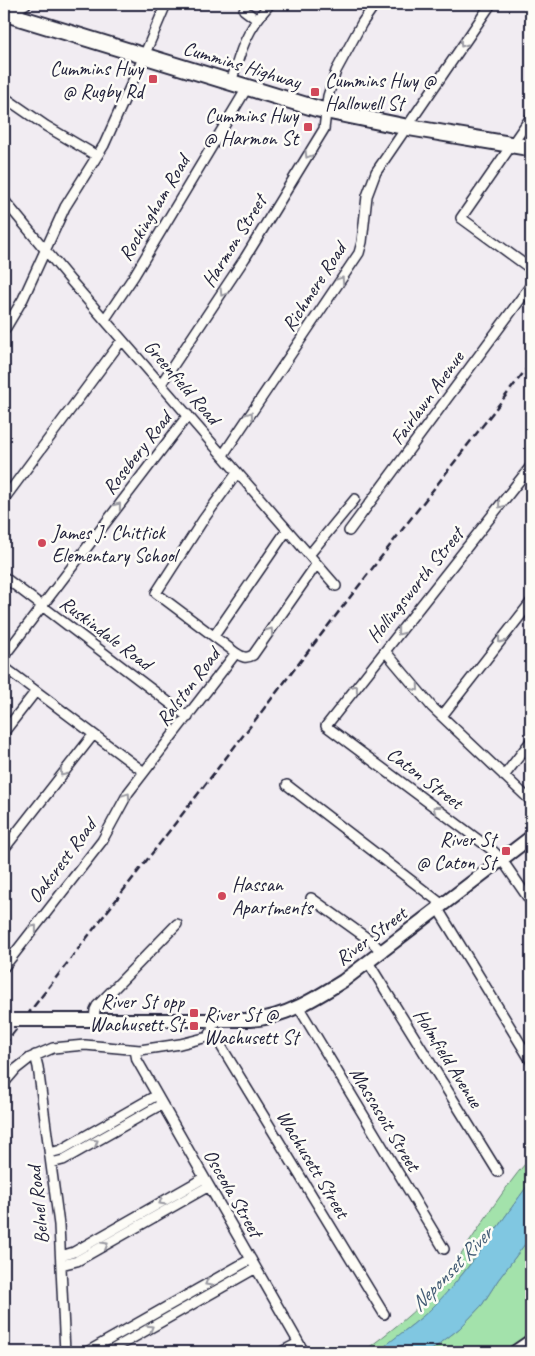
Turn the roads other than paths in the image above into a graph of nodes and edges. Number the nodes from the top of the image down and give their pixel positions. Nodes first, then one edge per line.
1 (26, 4) edge
2 (166, 4) edge
3 (270, 4) edge
4 (375, 4) edge
5 (491, 4) edge
6 (244, 10) dead end
7 (6, 15) edge
8 (256, 19) junction
9 (144, 56) junction
10 (231, 83) junction
11 (247, 88) junction
12 (4, 97) edge
13 (327, 111) junction
14 (531, 117) edge
15 (406, 127) junction
16 (512, 144) junction
17 (531, 148) edge
18 (97, 156) junction
19 (4, 200) edge
20 (46, 249) junction
21 (531, 269) edge
22 (531, 285) edge
23 (105, 319) junction
24 (4, 331) edge
25 (122, 340) junction
26 (161, 384) junction
27 (188, 415) junction
28 (223, 455) junction
29 (531, 466) edge
30 (237, 473) junction
31 (4, 499) edge
32 (354, 499) dead end
33 (287, 530) junction
34 (349, 531) dead end
35 (309, 555) junction
36 (316, 565) junction
37 (4, 577) edge
38 (336, 586) dead end
39 (531, 602) edge
40 (42, 606) junction
41 (214, 636) junction
42 (385, 651) junction
43 (236, 653) junction
44 (4, 656) edge
45 (4, 667) edge
46 (36, 691) junction
47 (442, 716) junction
48 (188, 717) junction
49 (326, 726) joint
50 (4, 732) edge
51 (93, 734) junction
52 (531, 741) edge
53 (144, 772) junction
54 (504, 776) junction
55 (287, 785) dead end
56 (531, 801) edge
57 (531, 837) edge
58 (4, 849) edge
59 (502, 860) junction
60 (311, 898) dead end
61 (531, 902) edge
62 (440, 908) junction
63 (177, 924) dead end
64 (382, 952) junction
65 (368, 962) junction
66 (4, 967) edge
67 (298, 1006) junction
68 (8, 1020) edge
69 (94, 1020) junction
70 (213, 1020) junction
71 (210, 1035) junction
72 (135, 1050) junction
73 (35, 1055) junction
74 (531, 1061) edge
75 (4, 1083) edge
76 (157, 1095) junction
77 (162, 1104) junction
78 (50, 1153) junction
79 (51, 1163) junction
80 (498, 1172) dead end
81 (206, 1182) junction
82 (444, 1249) dead end
83 (251, 1259) junction
84 (61, 1260) junction
85 (256, 1268) junction
86 (384, 1314) dead end
87 (531, 1341) edge
88 (298, 1343) junction
89 (65, 1352) edge
90 (87, 1352) edge
91 (108, 1352) edge
92 (281, 1352) edge
93 (304, 1352) edge
94 (515, 1352) edge

1 - 7 street
2 - 9 street
3 - 8 street
4 - 13 street, Harmon Street
5 -> 15 street, Richmere Road
6 - 8 street
7 - 9 main road, Cummins Highway
8 - 10 street
9 - 10 main road, Cummins Highway
9 - 18 street
10 - 11 main road, Cummins Highway
11 - 13 main road, Cummins Highway
11 - 23 street, Rockingham Road
12 - 18 street
13 - 15 main road, Cummins Highway
13 -> 26 street, Harmon Street
14 - 16 street
15 - 16 main road, Cummins Highway
28 -> 15 street, Richmere Road
16 - 17 main road, Cummins Highway
16 - 21 street
18 - 20 street
19 - 20 street, Greenfield Road
20 - 23 street, Greenfield Road
20 - 24 street
22 - 34 street, Fairlawn Avenue
23 - 25 street, Greenfield Road
25 - 26 street, Greenfield Road
25 - 31 street
26 - 27 street, Greenfield Road
27 - 28 street, Greenfield Road
40 -> 27 street, Rosebery Road
28 - 30 street, Greenfield Road
29 -> 42 street, Hollingsworth Street
30 - 33 street, Greenfield Road
30 - 41 street
32 - 35 street
33 - 35 street, Greenfield Road
33 - 41 street
35 - 36 street, Greenfield Road
36 - 38 street, Greenfield Road
43 -> 36 street, Ralston Road
37 - 40 street, Ruskindale Road
39 -> 47 street
40 - 44 street, Rosebery Road
40 - 48 street, Ruskindale Road
41 - 43 street
42 -> 47 street
49 -> 42 street, Hollingsworth Street
43 - 48 street, Ralston Road
45 - 46 street
46 - 50 street
46 - 51 street
47 - 54 street
48 - 53 street, Ralston Road
59 -> 49 street, Caton Street
51 - 53 street
51 -> 58 street
52 - 54 street
66 -> 53 street, Oakcrest Road
54 - 56 street
55 - 62 street
57 - 59 main road, River Street
59 - 61 street, Caton Street
59 - 62 main road, River Street
60 - 64 street
62 - 64 main road, River Street
62 - 74 street
63 - 69 street
64 - 65 main road, River Street
65 - 67 main road, River Street
65 - 80 street, Holmfield Avenue
67 - 70 main road, River Street
67 - 82 street, Massasoit Street
68 - 69 main road, River Street, bridge
69 - 70 main road, River Street
70 - 71 street
71 - 72 street
71 - 86 street, Wachusett Street
72 - 73 street
72 - 76 street, Osceola Street
73 - 75 street
73 - 78 street, Belnel Road
76 - 77 street, Osceola Street
76 - 78 street
79 -> 77 street
77 - 81 street, Osceola Street
78 - 79 street, Belnel Road
79 - 84 street, Belnel Road
81 - 83 street, Osceola Street
81 - 84 street
83 - 85 street, Osceola Street
83 -> 90 street
84 - 89 street, Belnel Road
85 - 88 street, Osceola Street
91 -> 85 street
87 - 94 main road
88 - 92 street
88 - 93 street, Osceola Street

